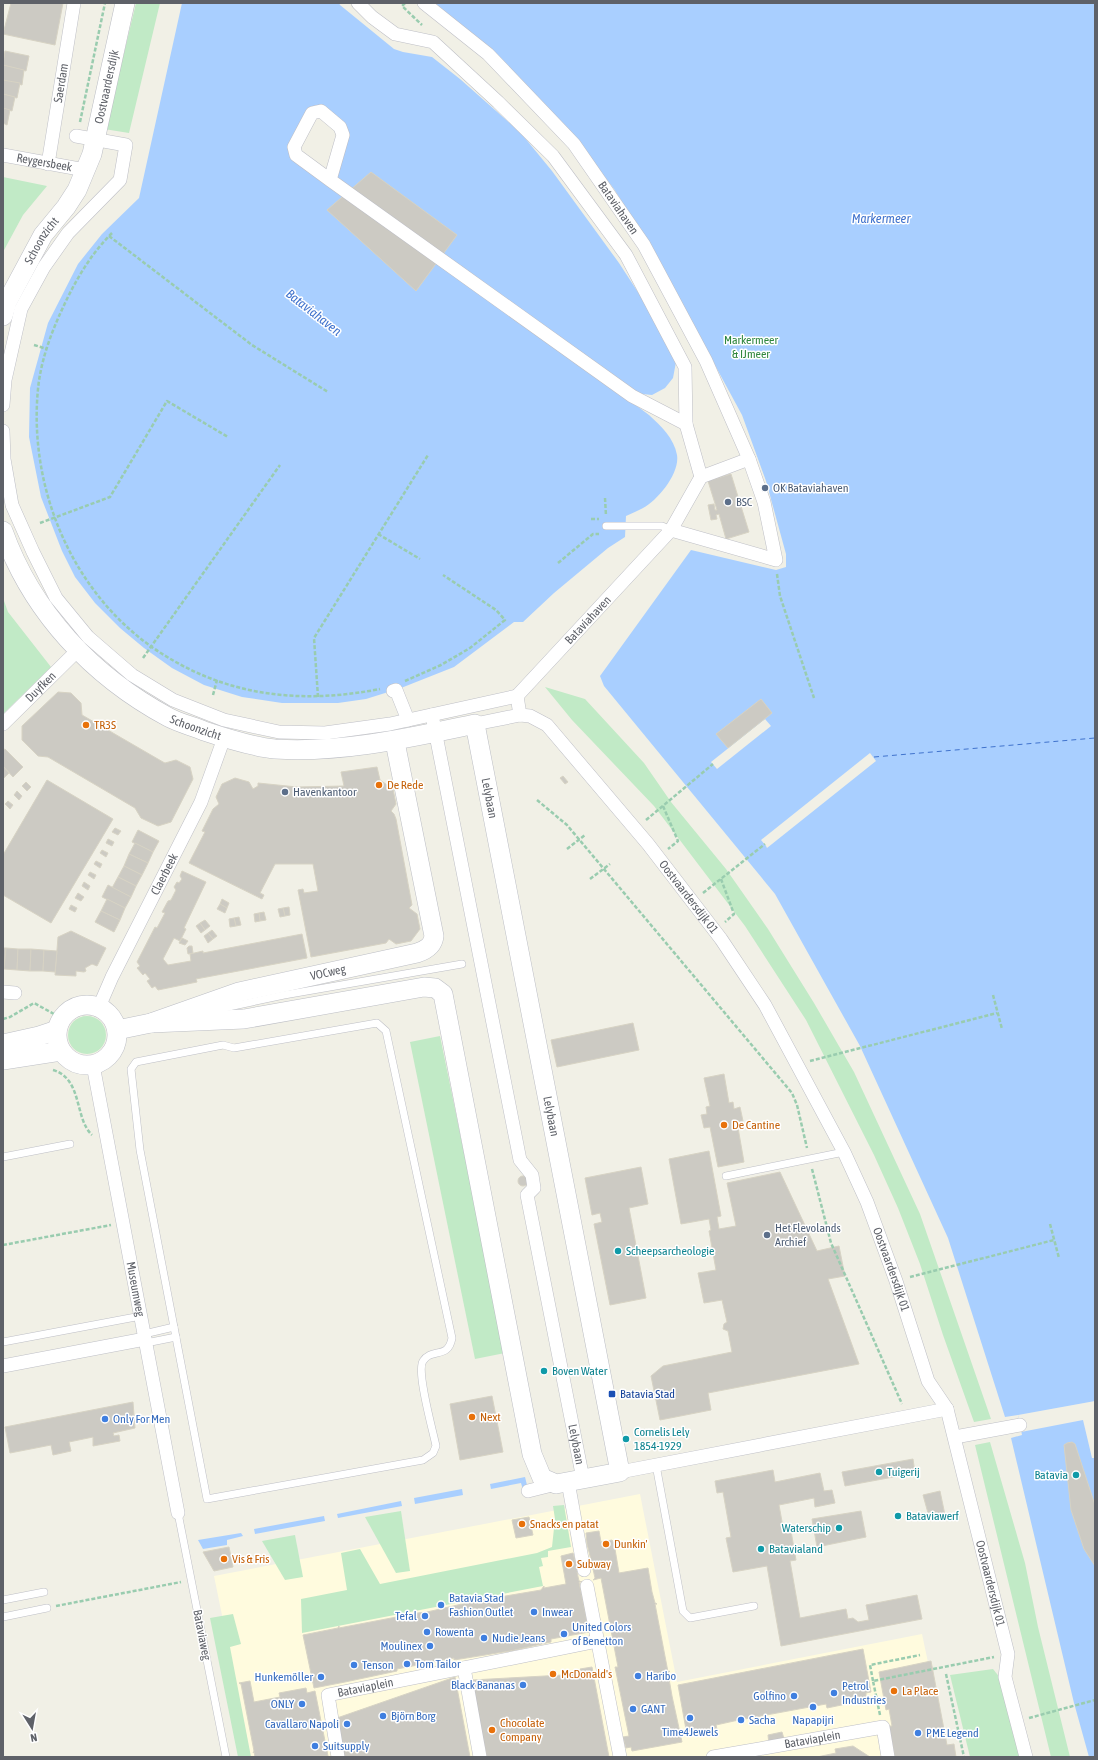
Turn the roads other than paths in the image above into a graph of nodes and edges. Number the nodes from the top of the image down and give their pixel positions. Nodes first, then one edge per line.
1 (74, 3) edge
2 (125, 3) edge
3 (358, 3) edge
4 (424, 3) edge
5 (76, 136) road end
6 (95, 139) junction
7 (3, 155) edge
8 (48, 164) junction
9 (85, 170) junction
10 (330, 180) junction
11 (3, 316) edge
12 (3, 405) edge
13 (686, 424) junction
14 (3, 431) edge
15 (749, 459) junction
16 (701, 477) junction
17 (606, 522) road end
18 (671, 530) junction
19 (3, 531) edge
20 (78, 650) junction
21 (400, 686) road end
22 (517, 696) junction
23 (520, 715) junction
24 (408, 720) junction
25 (3, 724) edge
26 (434, 724) junction
27 (475, 724) junction
28 (224, 738) junction
29 (394, 742) junction
30 (462, 964) dead end
31 (99, 1007) junction
32 (226, 1009) junction
33 (59, 1024) junction
34 (117, 1030) junction
35 (3, 1044) edge
36 (61, 1051) junction
37 (3, 1060) edge
38 (93, 1065) junction
39 (70, 1144) dead end
40 (844, 1152) junction
41 (3, 1156) edge
42 (726, 1176) dead end
43 (141, 1316) junction
44 (174, 1327) junction
45 (176, 1337) junction
46 (145, 1338) junction
47 (3, 1342) edge
48 (3, 1366) edge
49 (947, 1409) junction
50 (1020, 1425) dead end
51 (955, 1437) junction
52 (656, 1466) junction
53 (620, 1472) junction
54 (569, 1482) junction
55 (528, 1491) dead end
56 (178, 1513) joint
57 (584, 1570) dead end
58 (587, 1586) dead end
59 (44, 1592) dead end
60 (3, 1600) edge
61 (754, 1606) dead end
62 (47, 1608) road end
63 (3, 1618) edge
64 (598, 1641) junction
65 (464, 1668) junction
66 (226, 1757) edge
67 (338, 1757) edge
68 (480, 1757) edge
69 (620, 1757) edge
70 (713, 1757) edge
71 (888, 1757) edge
72 (1026, 1757) edge

1 - 8 street, Saerdam
2 - 6 street, Oostvaardersdijk
3 - 13 street, Bataviahaven
4 - 15 street, Bataviahaven
5 - 6 street
6 - 9 street, Oostvaardersdijk
6 - 12 street
7 - 8 street, Reygersbeek
8 - 9 street, Reygersbeek
9 - 11 street, Schoonzicht
10 - 10 street
10 - 13 street
13 - 16 street, Bataviahaven
14 - 24 street
15 - 16 street
15 - 18 street, Bataviahaven
16 - 18 street, Bataviahaven
17 - 18 lane
18 - 22 street, Bataviahaven
19 - 20 street, Schoonzicht
20 - 25 street, Duyfken
20 - 28 street, Schoonzicht
21 - 24 street
22 - 23 street
22 - 26 street
23 - 27 street, Oostvaardersdijk 01
23 - 40 street, Oostvaardersdijk 01
24 - 26 street
26 - 27 street, Schoonzicht
26 - 29 street, Schoonzicht
26 - 54 street, Lelybaan
27 - 53 street, Lelybaan
28 - 29 street, Schoonzicht
28 - 31 street, Claerbeek
29 - 32 street, VOCweg
30 - 32 lane
31 - 33 street
31 - 34 street
32 - 34 street, VOCweg
32 - 54 street, VOCweg
33 - 35 street
33 - 36 street
34 - 38 street
36 - 37 street
36 - 38 street
38 - 43 street, Museumweg
39 - 41 lane
40 - 42 lane
40 - 49 street, Oostvaardersdijk 01
43 - 46 street, Museumweg
43 - 47 lane
44 - 45 lane
44 - 45 lane
44 - 46 lane
45 - 46 lane
46 - 48 street
46 - 56 street, Museumweg
49 - 51 street, Oostvaardersdijk 01
49 - 52 street
50 - 51 street
51 - 72 street, Oostvaardersdijk 01
52 - 53 street
52 - 61 lane
53 - 54 street, Lelybaan
54 - 55 street
54 - 57 street
56 - 66 lane, Bataviaweg
58 - 64 street
59 - 60 lane
62 - 63 lane
64 - 65 street, Bataviaplein
64 - 69 street
65 - 67 street, Bataviaplein
65 - 68 street
70 - 71 street, Bataviaplein

